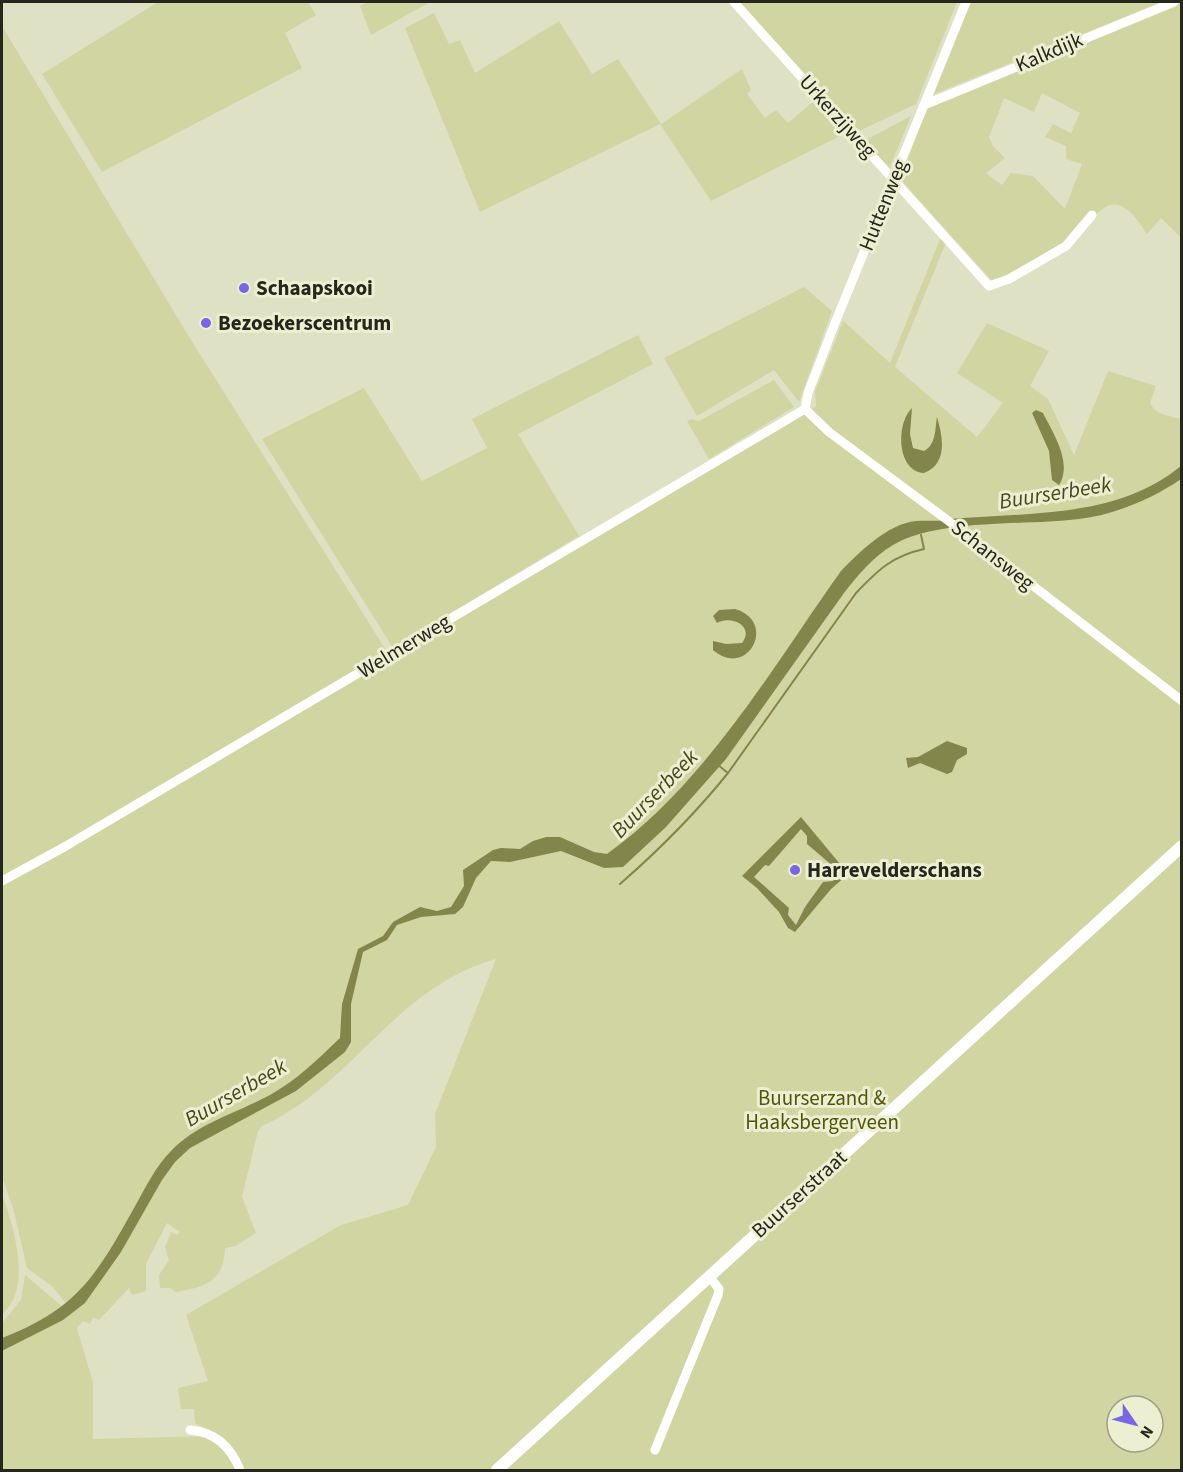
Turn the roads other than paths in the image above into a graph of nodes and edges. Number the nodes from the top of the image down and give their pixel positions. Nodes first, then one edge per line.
1 (734, 2) edge
2 (966, 2) edge
3 (1174, 2) edge
4 (924, 105) junction
5 (894, 178) junction
6 (1092, 215) dead end
7 (806, 409) junction
8 (1182, 701) edge
9 (1182, 846) edge
10 (2, 881) edge
11 (709, 1276) junction
12 (190, 1431) dead end
13 (655, 1449) dead end
14 (240, 1470) edge
15 (497, 1470) edge

1 - 5 street, Urkerzijweg
2 - 4 street, Huttenweg
3 - 4 street, Kalkdijk
4 - 5 street, Huttenweg
5 - 6 street, Urkerzijweg
5 - 7 street, Huttenweg
7 - 8 street, Schansweg
7 - 10 street, Welmerweg
9 - 11 main road, Buurserstraat
11 - 13 street
11 - 15 main road, Buurserstraat
12 - 14 street

